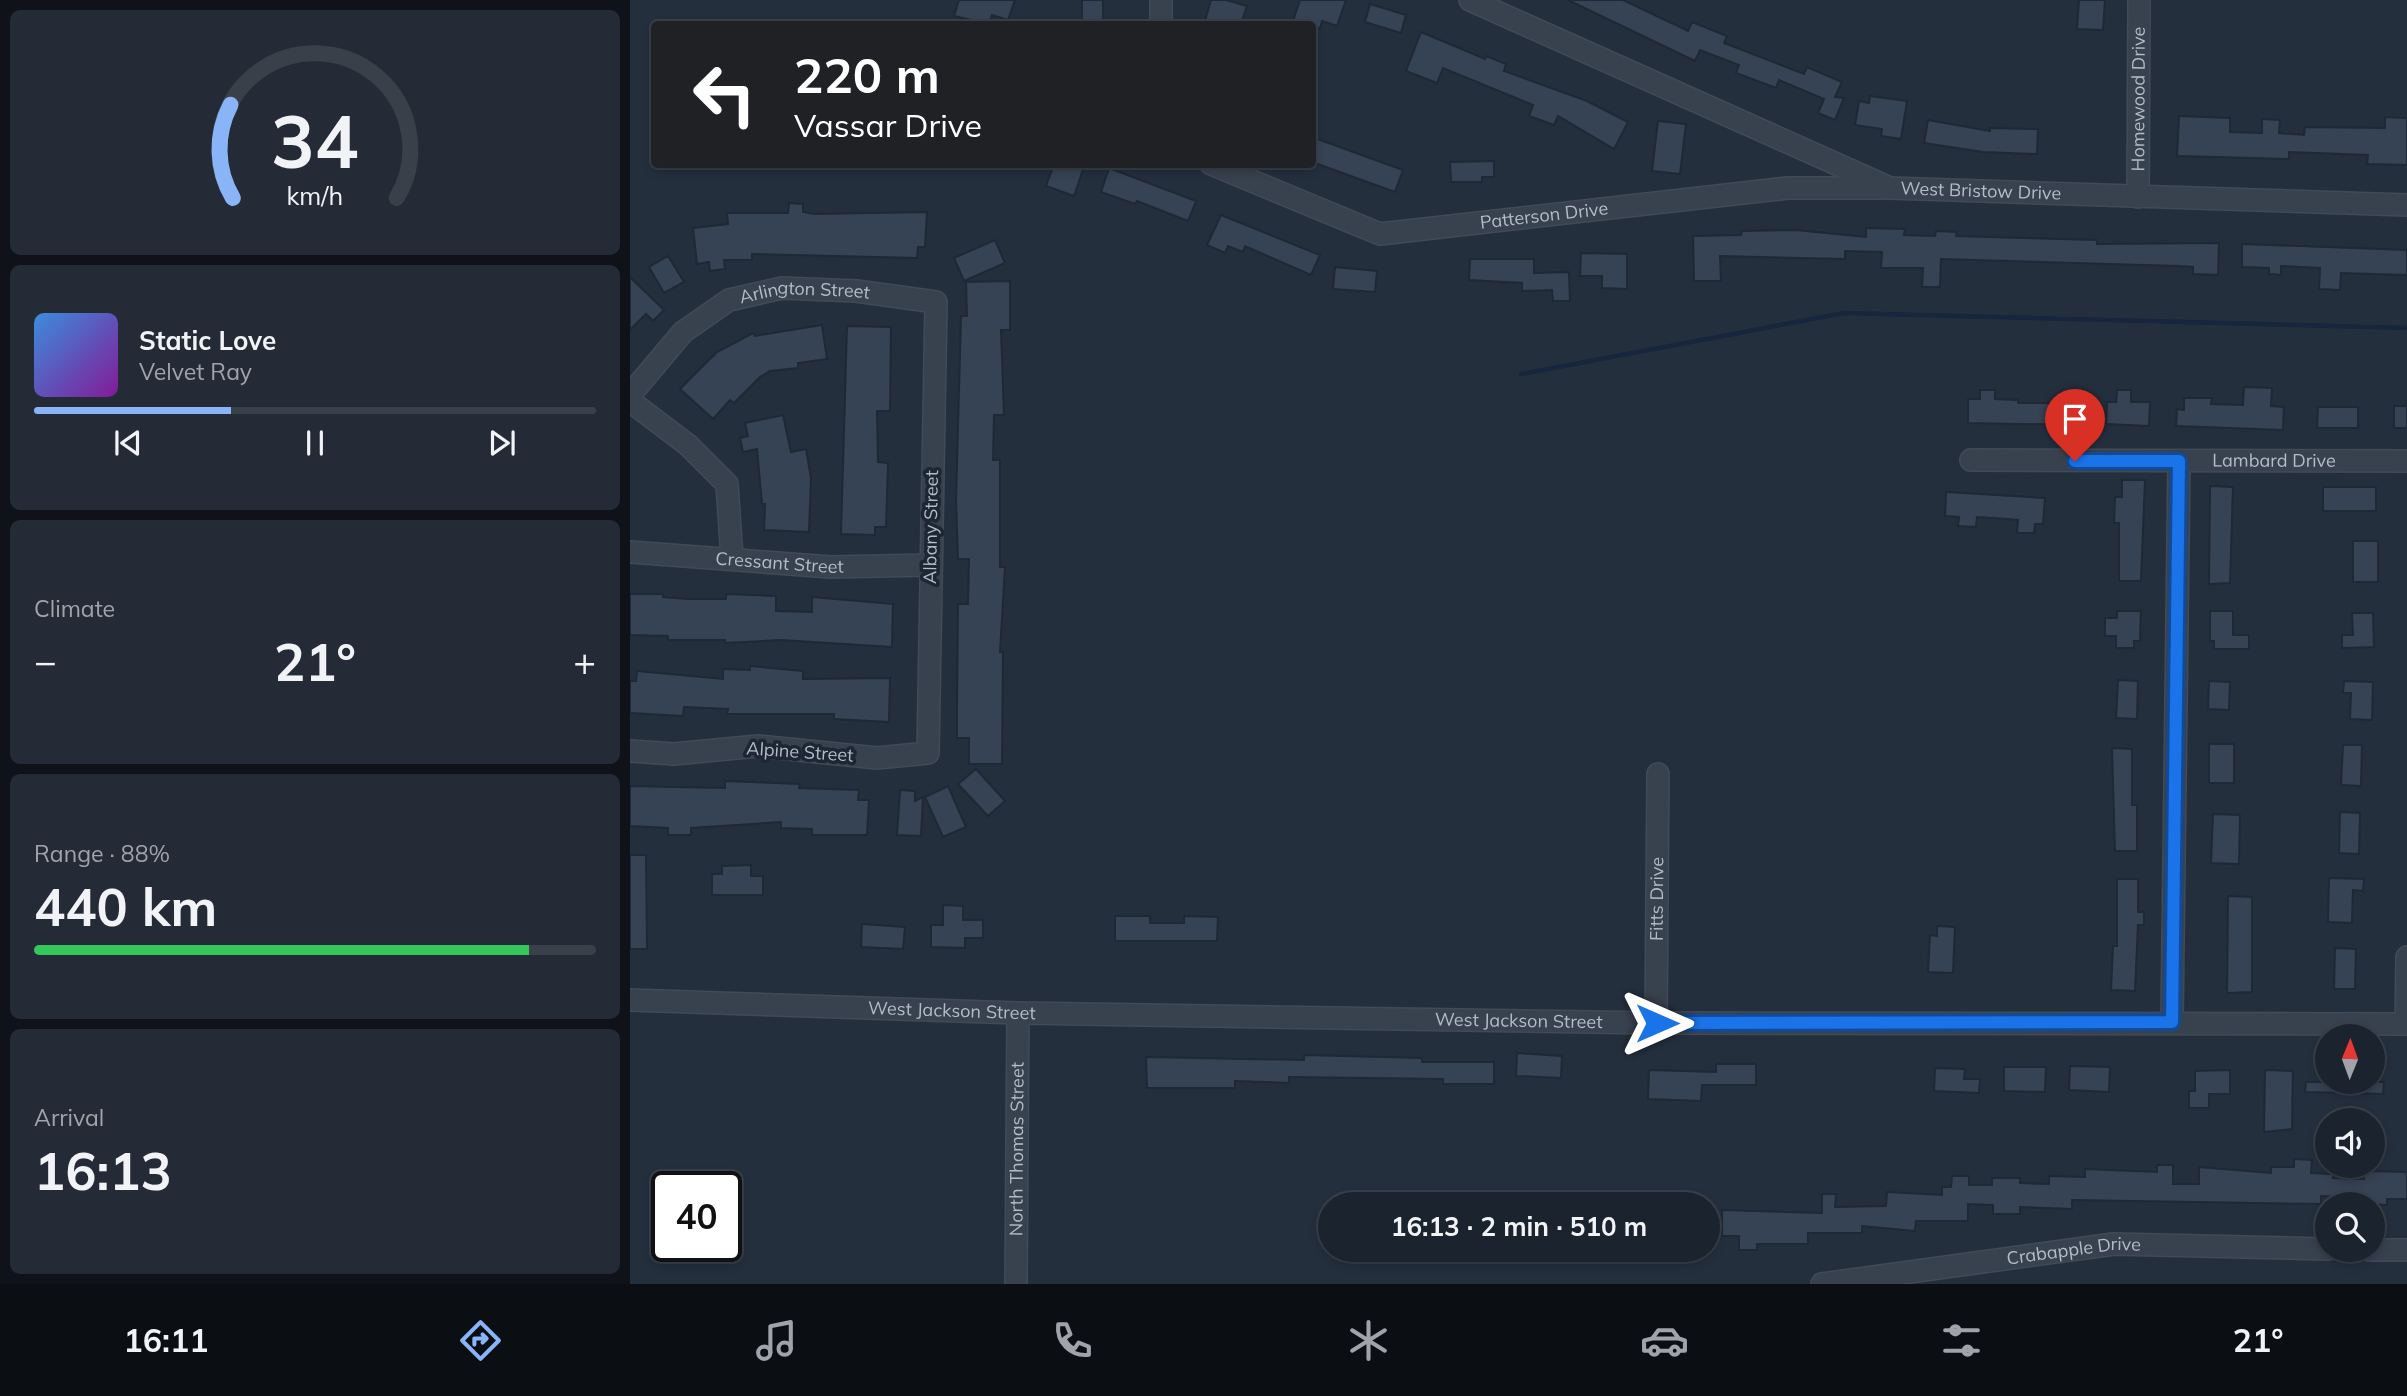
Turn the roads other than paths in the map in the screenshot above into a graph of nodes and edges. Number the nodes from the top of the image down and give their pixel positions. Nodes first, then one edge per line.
1 (1161, 0) edge
2 (1470, 0) edge
3 (2139, 0) edge
4 (1161, 21) edge
5 (1221, 168) edge
6 (1890, 188) junction
7 (2138, 197) junction
8 (2407, 205) edge
9 (936, 302) joint
10 (630, 395) edge
11 (630, 401) edge
12 (1971, 460) dead end
13 (2179, 461) junction
14 (2407, 461) edge
15 (630, 552) edge
16 (732, 558) junction
17 (930, 565) junction
18 (630, 751) edge
19 (928, 753) joint
20 (1658, 774) dead end
21 (2407, 957) edge
22 (630, 1000) edge
23 (1017, 1013) junction
24 (2172, 1022) junction
25 (1657, 1023) junction
26 (2407, 1024) edge
27 (2315, 1249) edge
28 (2385, 1250) edge
29 (2407, 1250) edge
30 (1016, 1284) edge
31 (1822, 1284) edge

1 - 4 street
2 - 6 street, West Bristow Drive
3 - 7 street, Homewood Drive
5 - 6 street, Patterson Drive
6 - 7 street, West Bristow Drive
7 - 8 street, West Bristow Drive
9 - 10 street, Arlington Street
9 - 17 street, Albany Street
11 - 16 street
12 - 13 street, Lambard Drive
13 - 14 street, Lambard Drive
13 - 24 street
15 - 16 street, Cressant Street
16 - 17 street, Cressant Street
17 - 19 street, Albany Street
18 - 19 street, Alpine Street
20 - 25 street, Fitts Drive
21 - 26 street
22 - 23 street, West Jackson Street
23 - 25 street, West Jackson Street
23 - 30 street, North Thomas Street
24 - 25 street, West Jackson Street
24 - 26 street, West Jackson Street
27 - 31 street, Crabapple Drive
28 - 29 street

